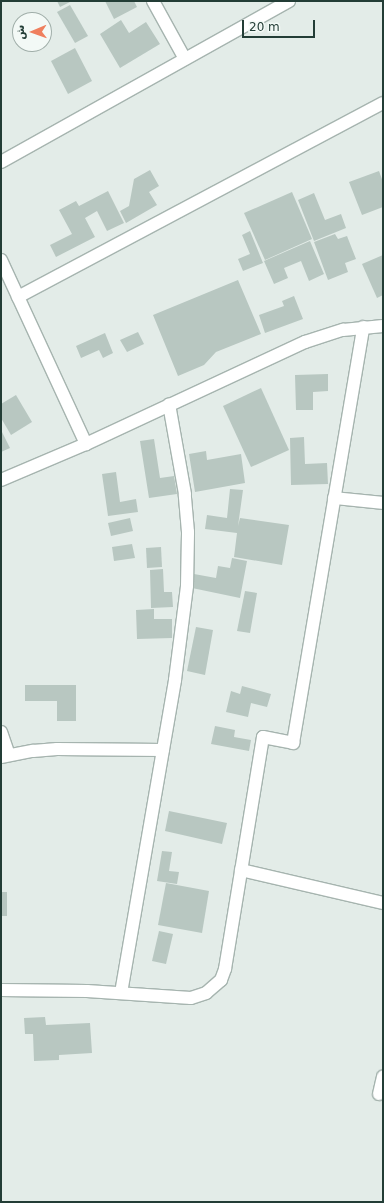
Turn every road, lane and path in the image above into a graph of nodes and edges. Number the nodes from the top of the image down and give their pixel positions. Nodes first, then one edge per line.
1 (153, 1) edge
2 (289, 1) edge
3 (185, 59) junction
4 (383, 103) edge
5 (1, 162) edge
6 (1, 260) edge
7 (18, 297) junction
8 (383, 326) edge
9 (363, 327) junction
10 (170, 404) junction
11 (86, 444) junction
12 (1, 480) edge
13 (334, 498) junction
14 (383, 503) edge
15 (1, 732) edge
16 (163, 750) junction
17 (5, 756) edge
18 (240, 870) junction
19 (383, 903) edge
20 (1, 990) edge
21 (121, 993) junction
22 (383, 1076) edge
23 (379, 1094) dead end

1 - 3 street
2 - 3 street
3 - 5 street
4 - 7 street
6 - 7 street
7 - 11 street
8 - 9 street
9 - 10 street
9 - 13 street
10 - 11 street
10 - 16 street
11 - 12 street
13 - 14 street
13 - 18 street
15 - 17 street
16 - 17 street
16 - 21 street
18 - 19 street
18 - 21 street
20 - 21 street
22 - 23 street

